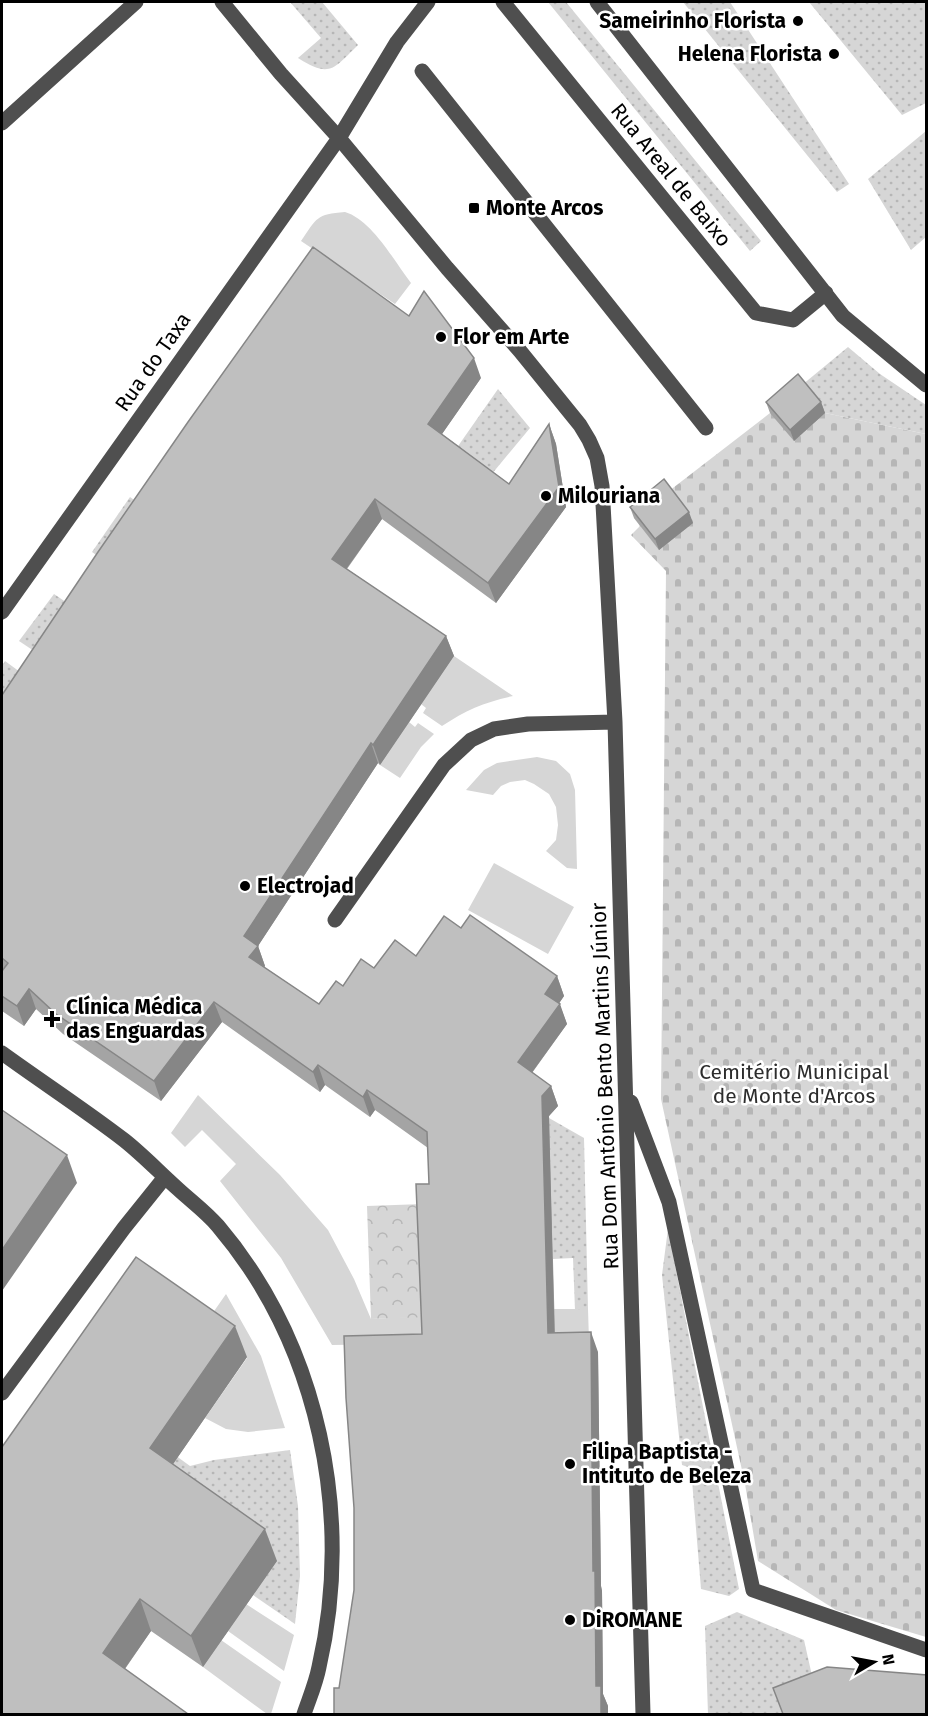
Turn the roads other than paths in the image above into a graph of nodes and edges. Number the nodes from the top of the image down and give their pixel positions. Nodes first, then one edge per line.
1 (136, 2) edge
2 (222, 2) edge
3 (428, 2) edge
4 (503, 2) edge
5 (597, 2) edge
6 (422, 71) dead end
7 (2, 123) edge
8 (339, 138) junction
9 (826, 294) junction
10 (927, 385) edge
11 (706, 428) dead end
12 (2, 612) edge
13 (615, 722) junction
14 (335, 920) dead end
15 (2, 1053) edge
16 (626, 1090) junction
17 (165, 1177) junction
18 (2, 1393) edge
19 (927, 1650) edge
20 (304, 1714) edge
21 (643, 1714) edge

1 - 7 street
2 - 8 street, Rua Dom António Bento Martins Júnior
3 - 8 street, Rua do Taxa
4 - 9 street, Rua Areal de Baixo
5 - 9 street
6 - 11 street
8 - 12 street, Rua do Taxa
8 - 13 street, Rua Dom António Bento Martins Júnior
9 - 10 street
13 - 14 street
13 - 16 street, Rua Dom António Bento Martins Júnior
15 - 17 street
16 - 19 street
16 - 21 street, Rua Dom António Bento Martins Júnior
17 - 18 street
17 - 20 street

